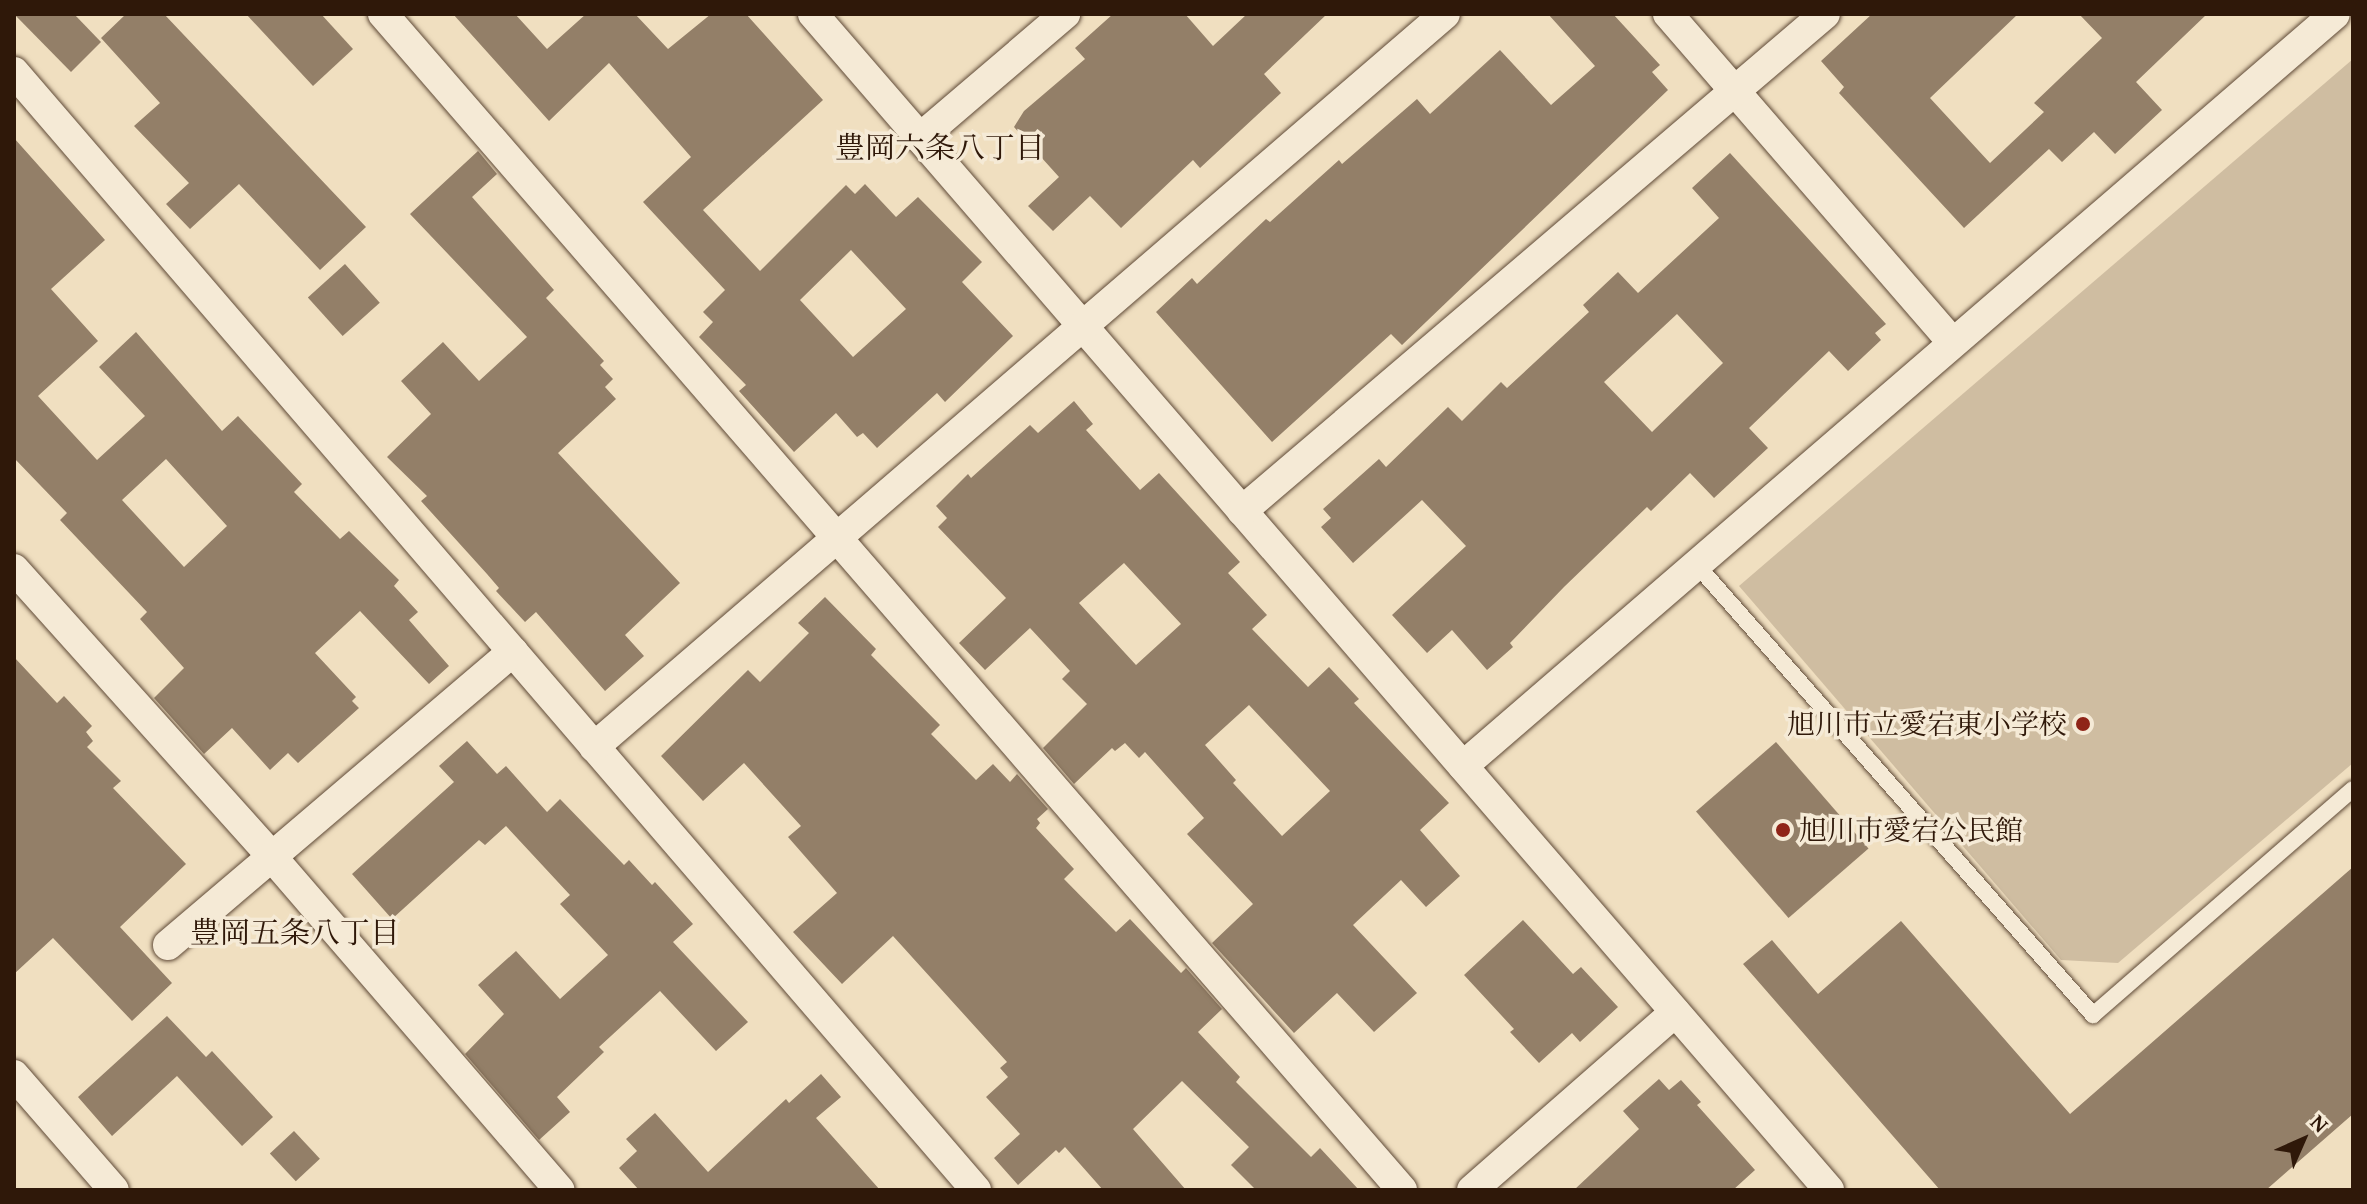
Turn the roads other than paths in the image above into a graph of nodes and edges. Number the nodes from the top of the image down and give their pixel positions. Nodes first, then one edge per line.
1 (383, 14) edge
2 (813, 14) edge
3 (1065, 14) edge
4 (1445, 14) edge
5 (1668, 14) edge
6 (1825, 14) edge
7 (2335, 14) edge
8 (14, 72) edge
9 (1735, 91) junction
10 (920, 138) junction
11 (1081, 325) junction
12 (1952, 342) junction
13 (1242, 511) junction
14 (838, 537) junction
15 (1696, 564) junction
16 (14, 569) edge
17 (513, 651) junction
18 (594, 747) junction
19 (1463, 766) junction
20 (2353, 789) edge
21 (272, 857) junction
22 (168, 945) dead end
23 (1675, 1012) junction
24 (14, 1075) edge
25 (114, 1190) edge
26 (559, 1190) edge
27 (976, 1190) edge
28 (1402, 1190) edge
29 (1472, 1190) edge
30 (1829, 1190) edge

1 - 14 street
2 - 10 street
3 - 10 street
4 - 11 street
5 - 9 street
6 - 9 street
7 - 12 street
8 - 17 street
9 - 12 street
9 - 13 street
10 - 11 street
11 - 13 street
11 - 14 street
12 - 15 street
13 - 19 street
14 - 18 street
14 - 28 street
15 - 19 street
15 - 20 lane
16 - 21 street
17 - 18 street
17 - 21 street
18 - 27 street
19 - 23 street
21 - 22 street
21 - 26 street
23 - 29 street
23 - 30 street
24 - 25 street

